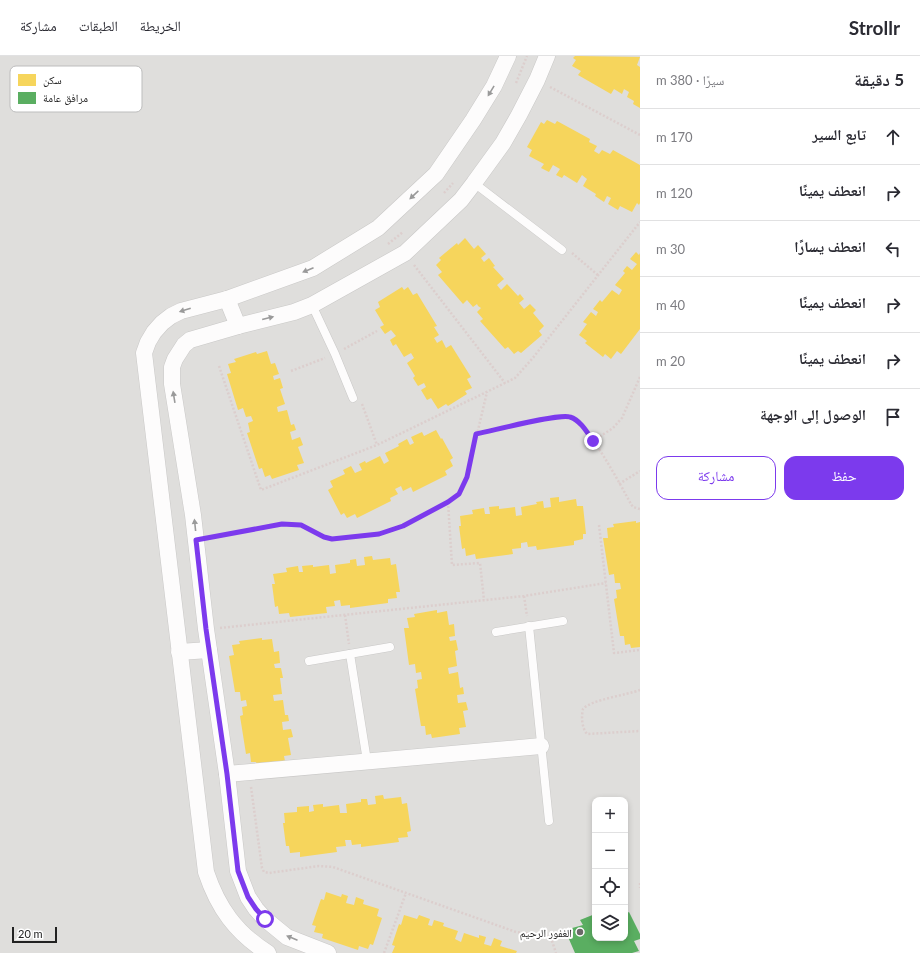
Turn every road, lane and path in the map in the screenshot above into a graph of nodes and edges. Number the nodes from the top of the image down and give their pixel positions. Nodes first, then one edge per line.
1 (508, 56) edge
2 (547, 56) edge
3 (537, 80) junction
4 (640, 135) edge
5 (474, 183) junction
6 (640, 222) edge
7 (378, 228) junction
8 (561, 249) joint
9 (401, 255) junction
10 (599, 276) junction
11 (227, 299) junction
12 (312, 305) junction
13 (238, 326) junction
14 (218, 366) dead end
15 (640, 377) edge
16 (505, 384) junction
17 (488, 392) junction
18 (352, 395) joint
19 (476, 434) junction
20 (593, 441) junction
21 (377, 445) junction
22 (640, 471) edge
23 (619, 484) junction
24 (448, 502) junction
25 (640, 509) edge
26 (599, 525) dead end
27 (196, 540) junction
28 (606, 583) junction
29 (524, 596) junction
30 (484, 600) junction
31 (345, 615) junction
32 (563, 621) dead end
33 (529, 626) junction
34 (206, 629) junction
35 (496, 632) dead end
36 (390, 647) dead end
37 (209, 650) junction
38 (640, 650) edge
39 (179, 652) junction
40 (350, 654) junction
41 (309, 662) dead end
42 (640, 690) edge
43 (640, 731) edge
44 (541, 746) junction
45 (367, 761) junction
46 (249, 772) junction
47 (227, 774) junction
48 (549, 821) dead end
49 (640, 883) edge
50 (640, 888) edge
51 (406, 893) junction
52 (268, 953) edge
53 (328, 953) edge
54 (384, 953) edge
55 (556, 953) edge

1 -> 7 street
2 - 3 street
3 - 4 path
3 - 5 street
5 - 8 lane
5 - 9 street
6 - 10 path
7 - 9 path
7 -> 11 street
8 - 10 path
9 - 12 street
9 - 16 path
10 - 16 path
11 - 13 street
11 -> 39 street
13 -> 12 street
12 - 18 lane
27 -> 13 street
14 - 21 path
15 - 20 path
16 - 17 path
17 - 19 path
17 - 21 path
18 - 21 path
19 - 20 path
19 - 24 path
20 - 23 path
22 - 23 path
23 - 25 path
24 - 27 path
24 - 30 path
26 - 28 path
27 - 34 street
28 - 29 path
28 - 38 path
29 - 30 path
29 - 33 path
30 - 31 path
31 - 34 path
31 - 40 path
32 - 33 lane
33 - 35 lane
33 - 44 lane
34 - 37 street
36 - 40 lane
37 - 39 street
37 - 47 street
39 - 52 street
40 - 41 lane
40 - 45 lane
42 - 43 path
44 - 45 street
44 - 48 lane
45 - 46 street
46 - 47 street
46 - 51 path
53 -> 47 street
49 - 50 path
51 - 54 path
51 - 55 path

